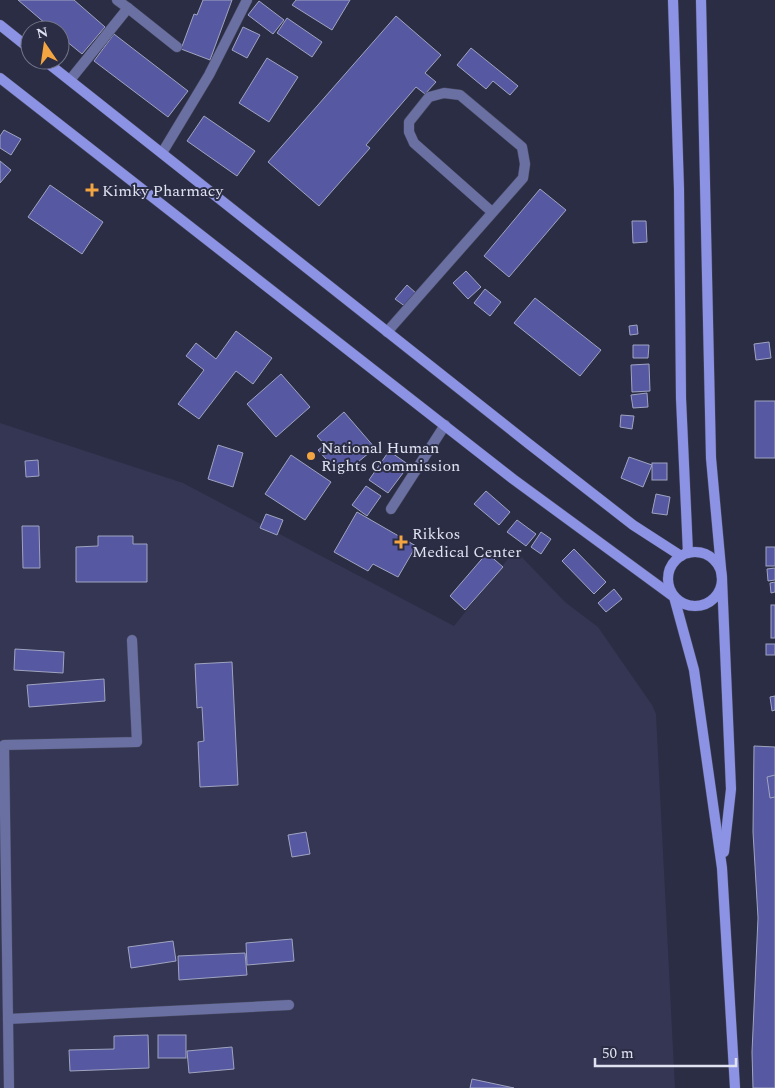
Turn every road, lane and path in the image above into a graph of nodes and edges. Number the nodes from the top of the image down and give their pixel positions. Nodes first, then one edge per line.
1 (118, 0) edge
2 (247, 0) edge
3 (673, 0) edge
4 (701, 0) edge
5 (128, 8) junction
6 (0, 25) edge
7 (20, 40) edge
8 (177, 46) dead end
9 (57, 70) edge
10 (0, 78) edge
11 (70, 80) junction
12 (162, 153) junction
13 (492, 212) junction
14 (387, 332) junction
15 (445, 426) junction
16 (391, 509) dead end
17 (684, 555) junction
18 (722, 579) junction
19 (674, 598) junction
20 (132, 640) dead end
21 (722, 868) junction
22 (289, 1005) dead end
23 (8, 1019) junction
24 (9, 1088) edge
25 (735, 1088) edge

1 - 5 street
2 - 12 street
3 - 17 main road
4 - 18 main road
5 - 8 street
5 - 11 street
6 - 7 main road
9 - 11 main road
10 - 15 main road
11 - 12 main road
12 - 14 main road
13 - 13 street
13 - 14 street
14 - 17 main road
15 - 16 street
15 - 19 main road
17 - 18 main road
17 - 19 main road
18 - 19 main road
18 - 21 main road
19 - 21 main road
20 - 23 street
21 - 25 main road
22 - 23 street
23 - 24 street

